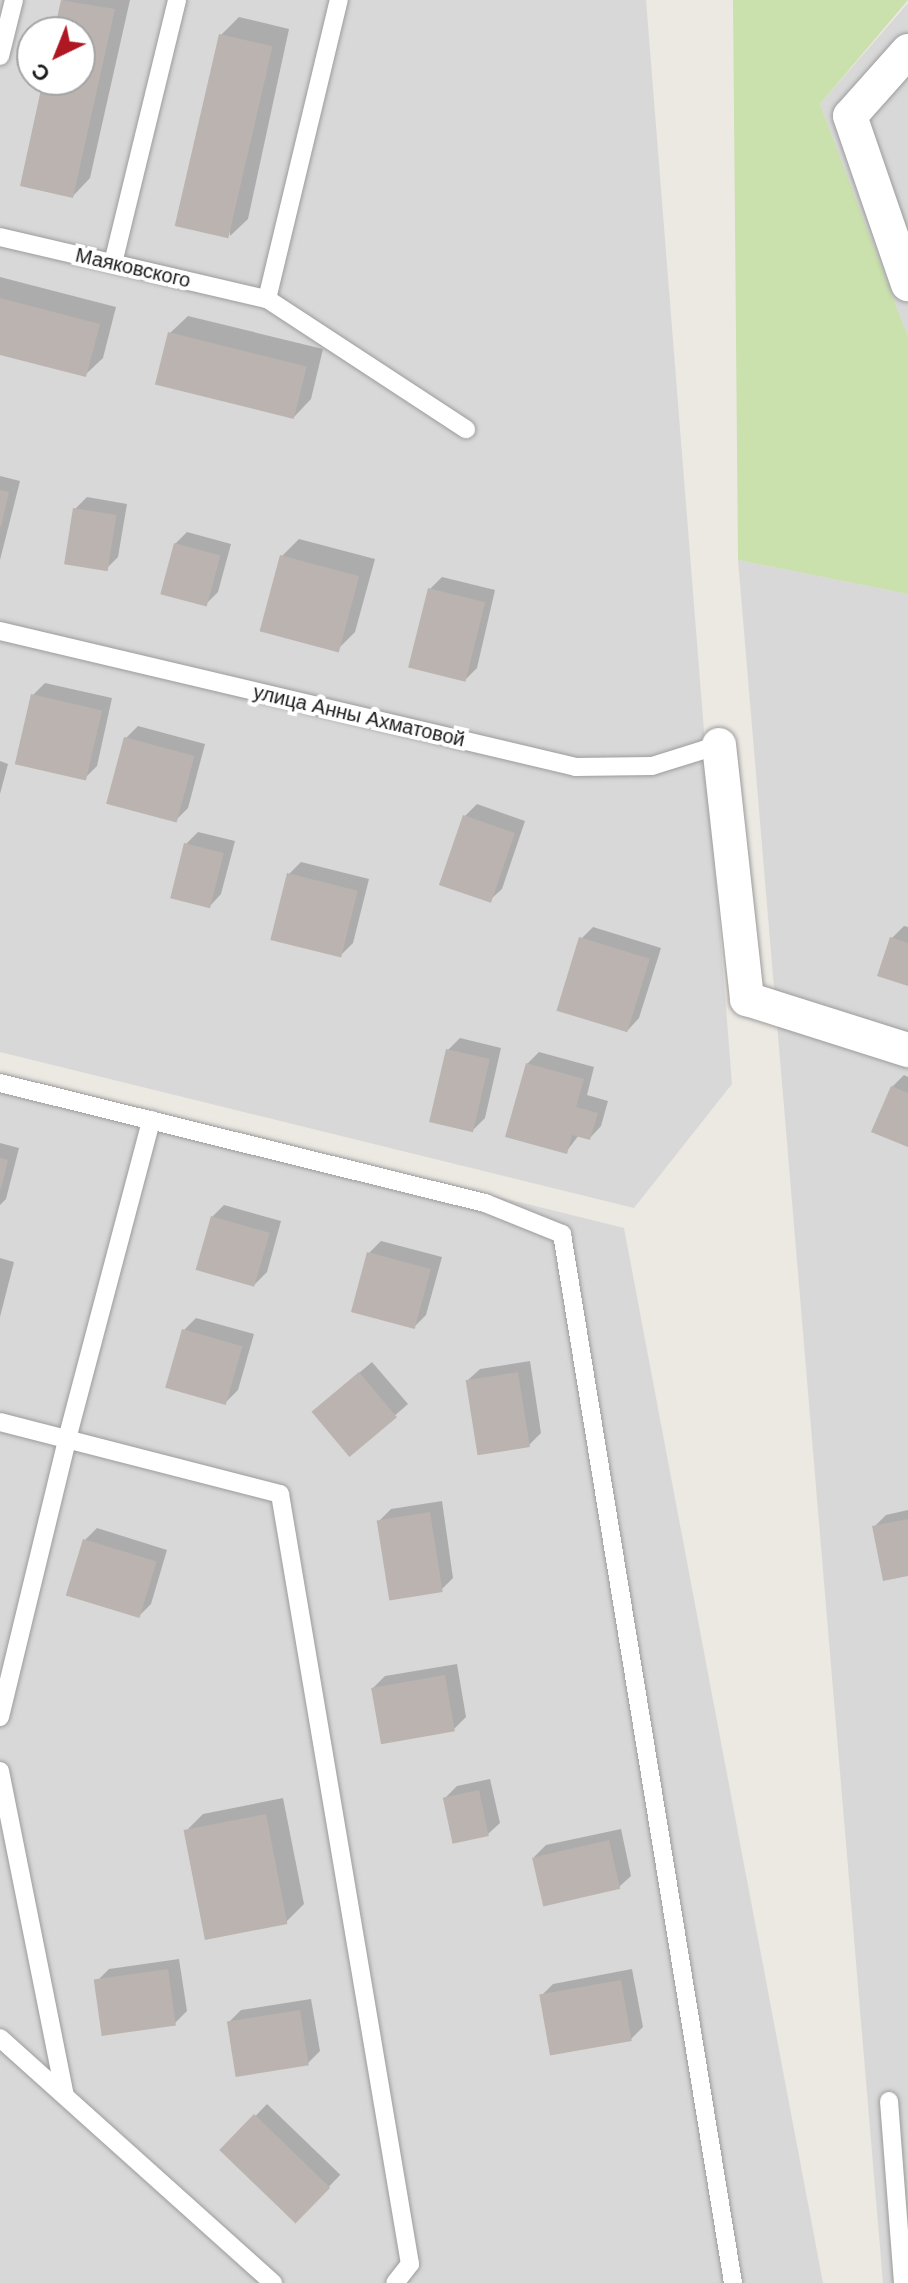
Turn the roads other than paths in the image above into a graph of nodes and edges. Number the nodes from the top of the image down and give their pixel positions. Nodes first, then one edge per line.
1 (14, 0) edge
2 (177, 0) edge
3 (339, 0) edge
4 (908, 51) edge
5 (0, 56) edge
6 (0, 237) edge
7 (113, 263) junction
8 (908, 284) edge
9 (267, 299) junction
10 (466, 429) dead end
11 (0, 631) edge
12 (719, 745) joint
13 (908, 1050) edge
14 (0, 1083) edge
15 (151, 1120) junction
16 (0, 1422) edge
17 (67, 1439) junction
18 (0, 1717) edge
19 (0, 1771) edge
20 (0, 2038) edge
21 (65, 2096) junction
22 (889, 2101) dead end
23 (273, 2283) edge
24 (395, 2283) edge
25 (733, 2283) edge
26 (903, 2283) edge

1 - 5 lane
2 - 7 lane
3 - 9 lane
4 - 8 street
6 - 7 lane, Маяковского
7 - 9 lane, Маяковского
9 - 10 lane, Маяковского
11 - 12 lane, улица Анны Ахматовой
12 - 13 street
14 - 15 lane
15 - 17 lane
15 - 25 lane
16 - 17 lane
17 - 18 lane
17 - 24 lane
19 - 21 lane
20 - 21 lane
21 - 23 lane
22 - 26 lane

